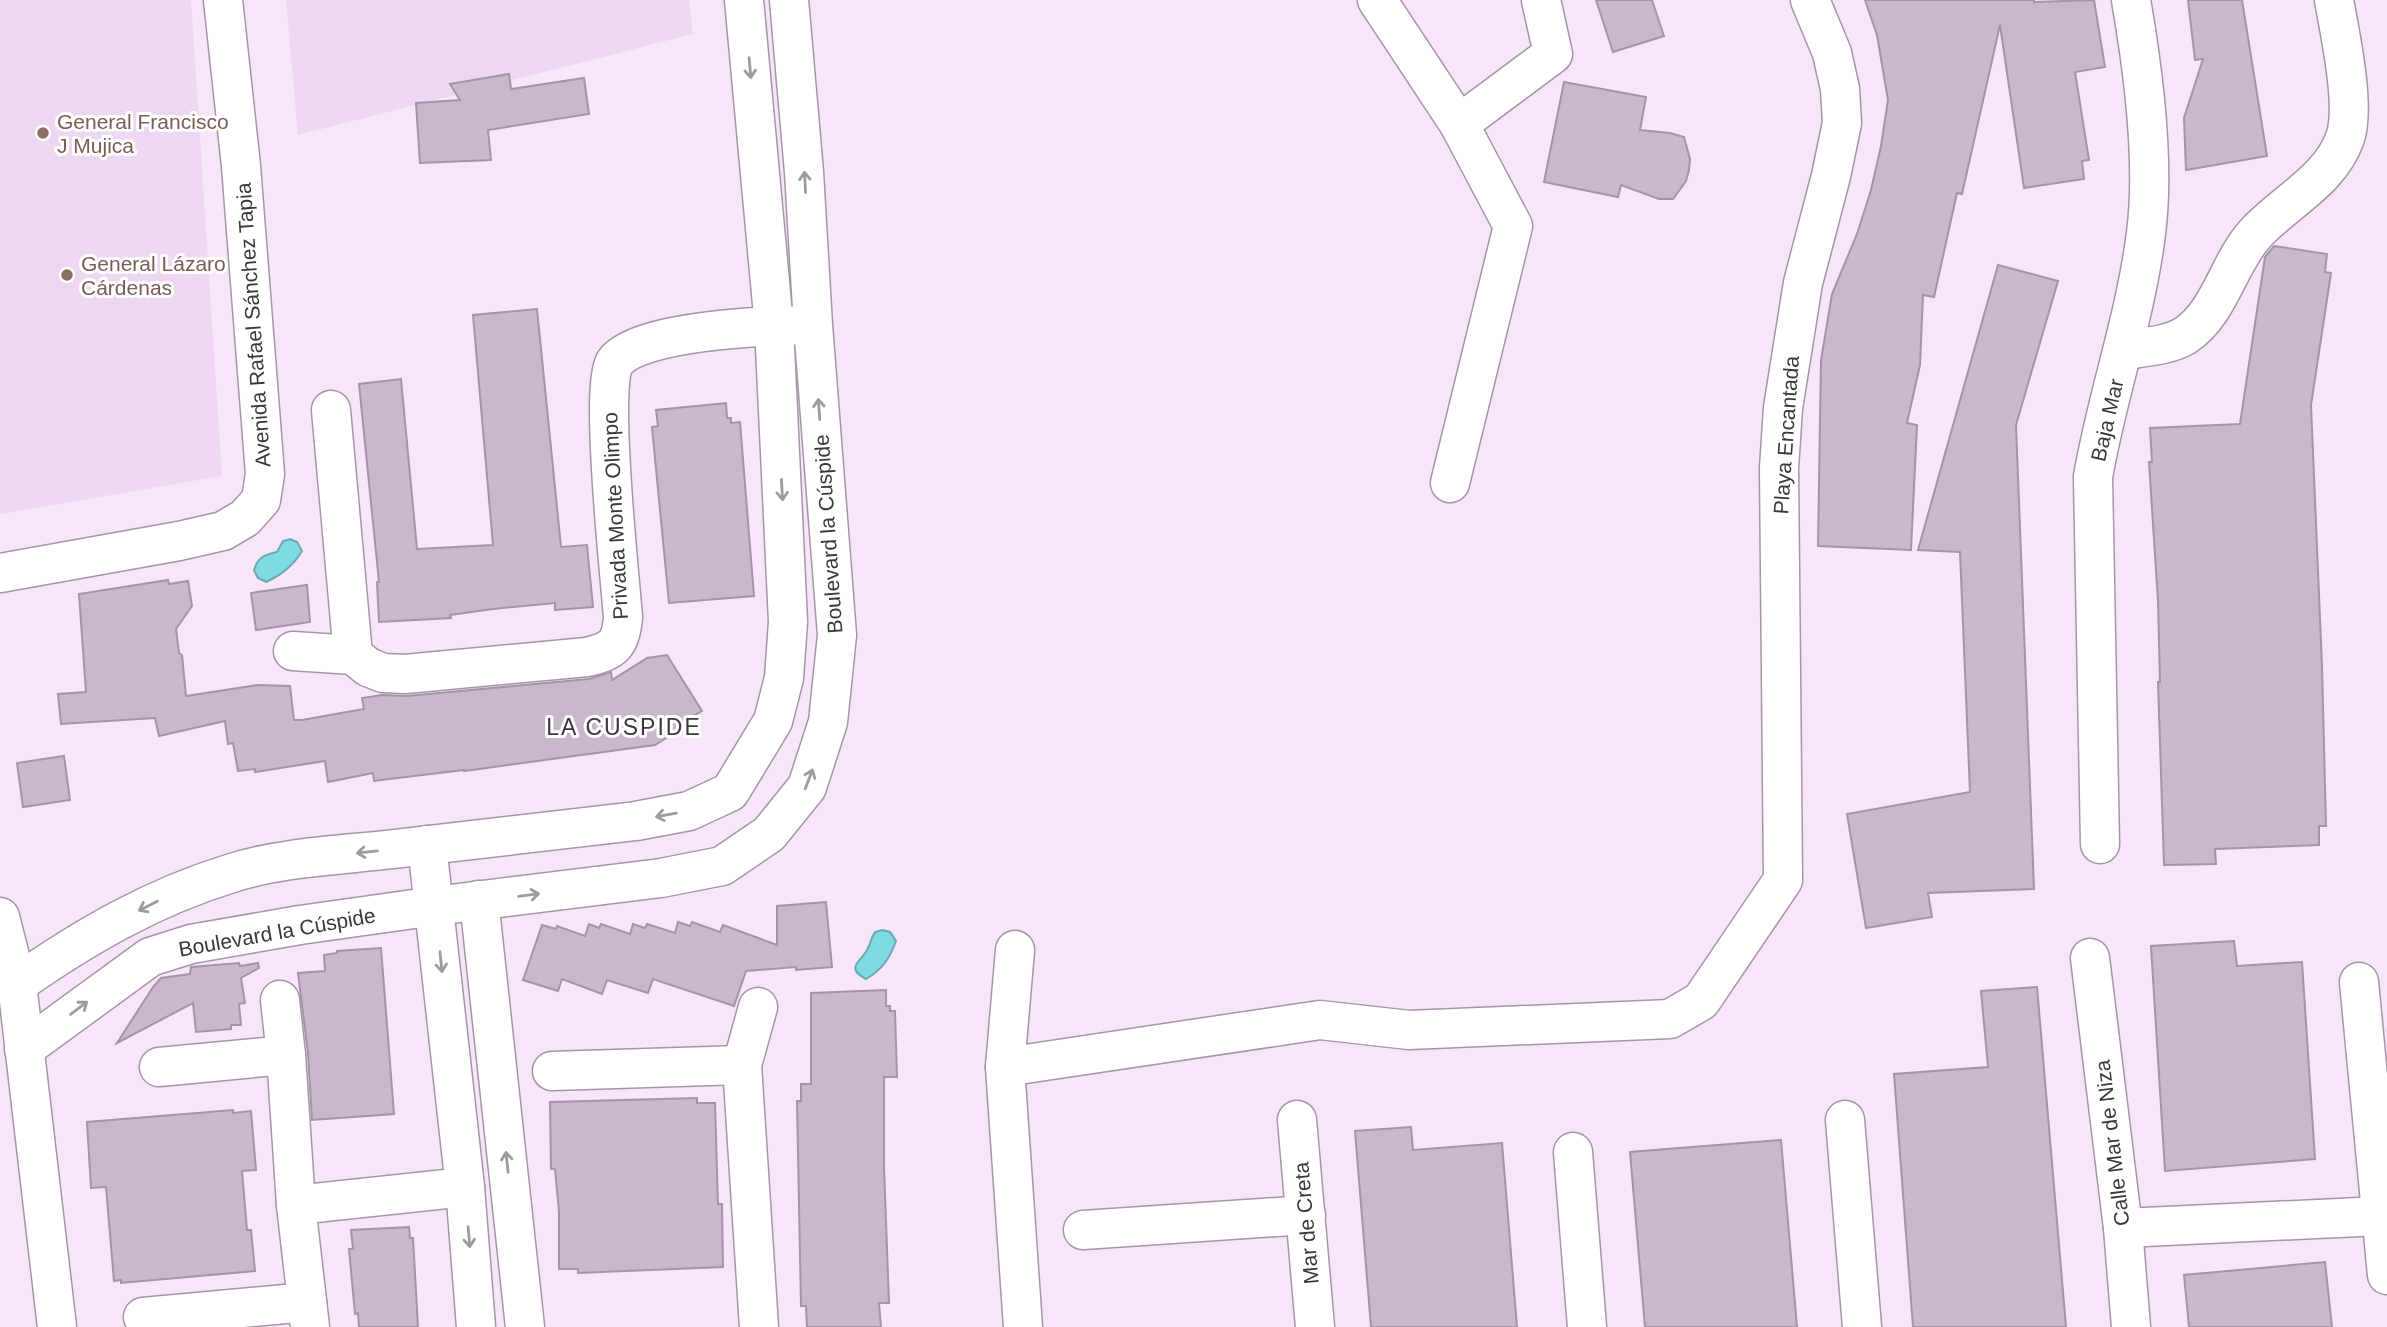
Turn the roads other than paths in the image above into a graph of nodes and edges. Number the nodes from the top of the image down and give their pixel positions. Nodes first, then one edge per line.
1 (223, 0) edge
2 (744, 0) edge
3 (789, 0) edge
4 (1377, 0) edge
5 (1541, 0) edge
6 (1810, 0) edge
7 (2131, 0) edge
8 (2334, 0) edge
9 (1460, 124) junction
10 (813, 325) junction
11 (774, 326) junction
12 (2124, 350) junction
13 (331, 410) dead end
14 (1450, 483) dead end
15 (0, 573) edge
16 (293, 651) dead end
17 (353, 655) junction
18 (730, 792) junction
19 (769, 834) junction
20 (2100, 844) dead end
21 (427, 845) junction
22 (479, 900) junction
23 (435, 906) junction
24 (0, 917) edge
25 (1015, 950) dead end
26 (2090, 958) dead end
27 (2359, 982) dead end
28 (8, 986) edge
29 (279, 1000) dead end
30 (758, 1007) dead end
31 (24, 1049) junction
32 (286, 1055) junction
33 (742, 1065) junction
34 (159, 1067) dead end
35 (1005, 1067) junction
36 (552, 1071) dead end
37 (1297, 1120) dead end
38 (1845, 1120) dead end
39 (1573, 1152) dead end
40 (465, 1187) junction
41 (296, 1205) junction
42 (1306, 1215) junction
43 (2381, 1216) junction
44 (2123, 1228) junction
45 (1083, 1230) dead end
46 (2387, 1275) edge
47 (308, 1315) edge
48 (143, 1317) dead end
49 (57, 1327) edge
50 (476, 1327) edge
51 (525, 1327) edge
52 (759, 1327) edge
53 (1023, 1327) edge
54 (1315, 1327) edge
55 (1587, 1327) edge
56 (1862, 1327) edge
57 (2131, 1327) edge

1 - 15 street, Avenida Rafael Sánchez Tapia
2 -> 11 street, Boulevard la Cúspide
10 -> 3 street, Boulevard la Cúspide
4 - 9 street
5 - 9 street
6 - 35 street, Playa Encantada
7 - 12 street, Baja Mar
8 - 12 street
9 - 14 street
10 - 11 street, Privada Monte Olimpo
19 -> 10 street, Boulevard la Cúspide
11 - 17 street, Privada Monte Olimpo
11 -> 18 street, Boulevard la Cúspide
12 - 20 street, Baja Mar
13 - 17 street
16 - 17 street, Privada Monte Olimpo
18 - 19 street
18 -> 21 street
22 -> 19 street, Boulevard la Cúspide
21 - 23 street
21 -> 28 street
22 - 23 street, Boulevard la Cúspide
51 -> 22 street
31 -> 23 street, Boulevard la Cúspide
23 -> 40 street
24 - 28 street
25 - 35 street
26 - 44 street, Calle Mar de Niza
27 - 43 street
28 - 31 street
29 - 32 street
30 - 33 street
31 - 49 street
32 - 34 street
32 - 41 street
33 - 36 street
33 - 52 street
35 - 53 street
37 - 42 street, Mar de Creta
38 - 56 street
39 - 55 street
40 - 41 street
40 -> 50 street
41 - 47 street
42 - 45 street
42 - 54 street, Mar de Creta
43 - 44 street
43 - 46 street
44 - 57 street, Calle Mar de Niza
47 - 48 street

